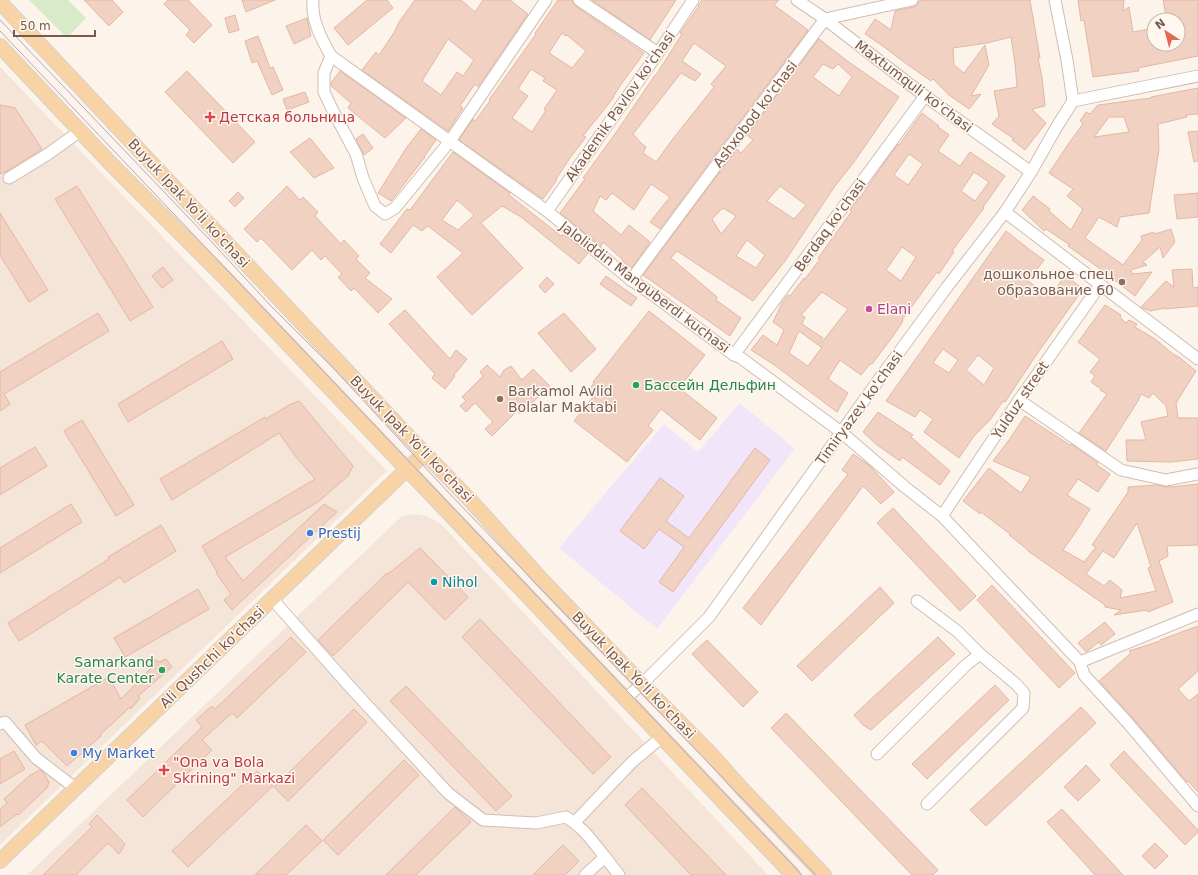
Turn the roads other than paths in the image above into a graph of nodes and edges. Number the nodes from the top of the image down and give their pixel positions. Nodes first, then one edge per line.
1 (313, 0) edge
2 (546, 0) edge
3 (579, 0) edge
4 (693, 0) edge
5 (797, 0) edge
6 (912, 0) edge
7 (1055, 0) edge
8 (0, 2) edge
9 (825, 20) junction
10 (0, 46) edge
11 (658, 53) junction
12 (331, 56) junction
13 (1198, 76) edge
14 (925, 96) junction
15 (1073, 101) junction
16 (80, 131) junction
17 (450, 141) junction
18 (1030, 172) junction
19 (9, 178) dead end
20 (547, 211) junction
21 (1005, 212) junction
22 (631, 280) junction
23 (1100, 285) junction
24 (734, 355) junction
25 (1198, 359) edge
26 (1019, 400) junction
27 (841, 432) junction
28 (425, 454) junction
29 (408, 469) junction
30 (1198, 474) edge
31 (942, 516) junction
32 (273, 600) junction
33 (917, 601) dead end
34 (1198, 614) edge
35 (980, 654) junction
36 (1080, 662) junction
37 (642, 684) junction
38 (625, 699) junction
39 (0, 724) edge
40 (662, 737) junction
41 (877, 754) dead end
42 (75, 788) junction
43 (927, 804) dead end
44 (1198, 806) edge
45 (575, 822) junction
46 (604, 858) junction
47 (0, 861) edge
48 (585, 875) edge
49 (619, 875) edge
50 (793, 875) edge
51 (824, 875) edge

1 - 12 street
2 - 17 street
3 - 11 street
4 - 11 street, Akademik Pavlov ko'chasi
5 - 9 street, Maxtumquli ko'chasi
6 - 9 street
7 - 15 street
8 - 28 main road, Buyuk Ipak Yo'li ko'chasi
9 - 14 street, Maxtumquli ko'chasi
9 - 22 street, Ashxobod ko'chasi
10 - 16 main road, Buyuk Ipak Yo'li ko'chasi
11 - 20 street, Akademik Pavlov ko'chasi
12 - 17 street, Jaloliddin Manguberdi kuchasi
12 - 17 street
13 - 15 street
14 - 18 street, Maxtumquli ko'chasi
14 - 24 street, Berdaq ko'chasi
15 - 18 street, Timiryazev ko'chasi
16 - 19 street
16 - 29 main road, Buyuk Ipak Yo'li ko'chasi
17 - 20 street, Jaloliddin Manguberdi kuchasi
18 - 21 street, Timiryazev ko'chasi
20 - 22 street, Jaloliddin Manguberdi kuchasi
21 - 23 street
21 - 27 street, Timiryazev ko'chasi
22 - 24 street, Jaloliddin Manguberdi kuchasi
23 - 25 street
23 - 26 street, Yulduz street
24 - 27 street, Jaloliddin Manguberdi kuchasi
26 - 30 street
26 - 31 street, Yulduz street
27 - 31 street, Jaloliddin Manguberdi kuchasi
27 - 37 street, Timiryazev ko'chasi
28 - 29 main road, Ali Qushchi ko'chasi
28 - 37 main road, Buyuk Ipak Yo'li ko'chasi
29 - 32 main road, Ali Qushchi ko'chasi
29 - 38 main road, Buyuk Ipak Yo'li ko'chasi
31 - 36 street, Jaloliddin Manguberdi kuchasi
32 - 42 main road, Ali Qushchi ko'chasi
32 - 45 street
33 - 35 street
34 - 36 street
35 - 41 street
35 - 43 street
36 - 44 street, Jaloliddin Manguberdi kuchasi
37 - 38 street, Timiryazev ko'chasi
37 - 51 main road, Buyuk Ipak Yo'li ko'chasi
38 - 40 main road, Buyuk Ipak Yo'li ko'chasi
39 - 42 street
40 - 45 street
40 - 50 main road, Buyuk Ipak Yo'li ko'chasi
42 - 47 main road, Ali Qushchi ko'chasi
45 - 46 street
46 - 48 street
46 - 49 street

